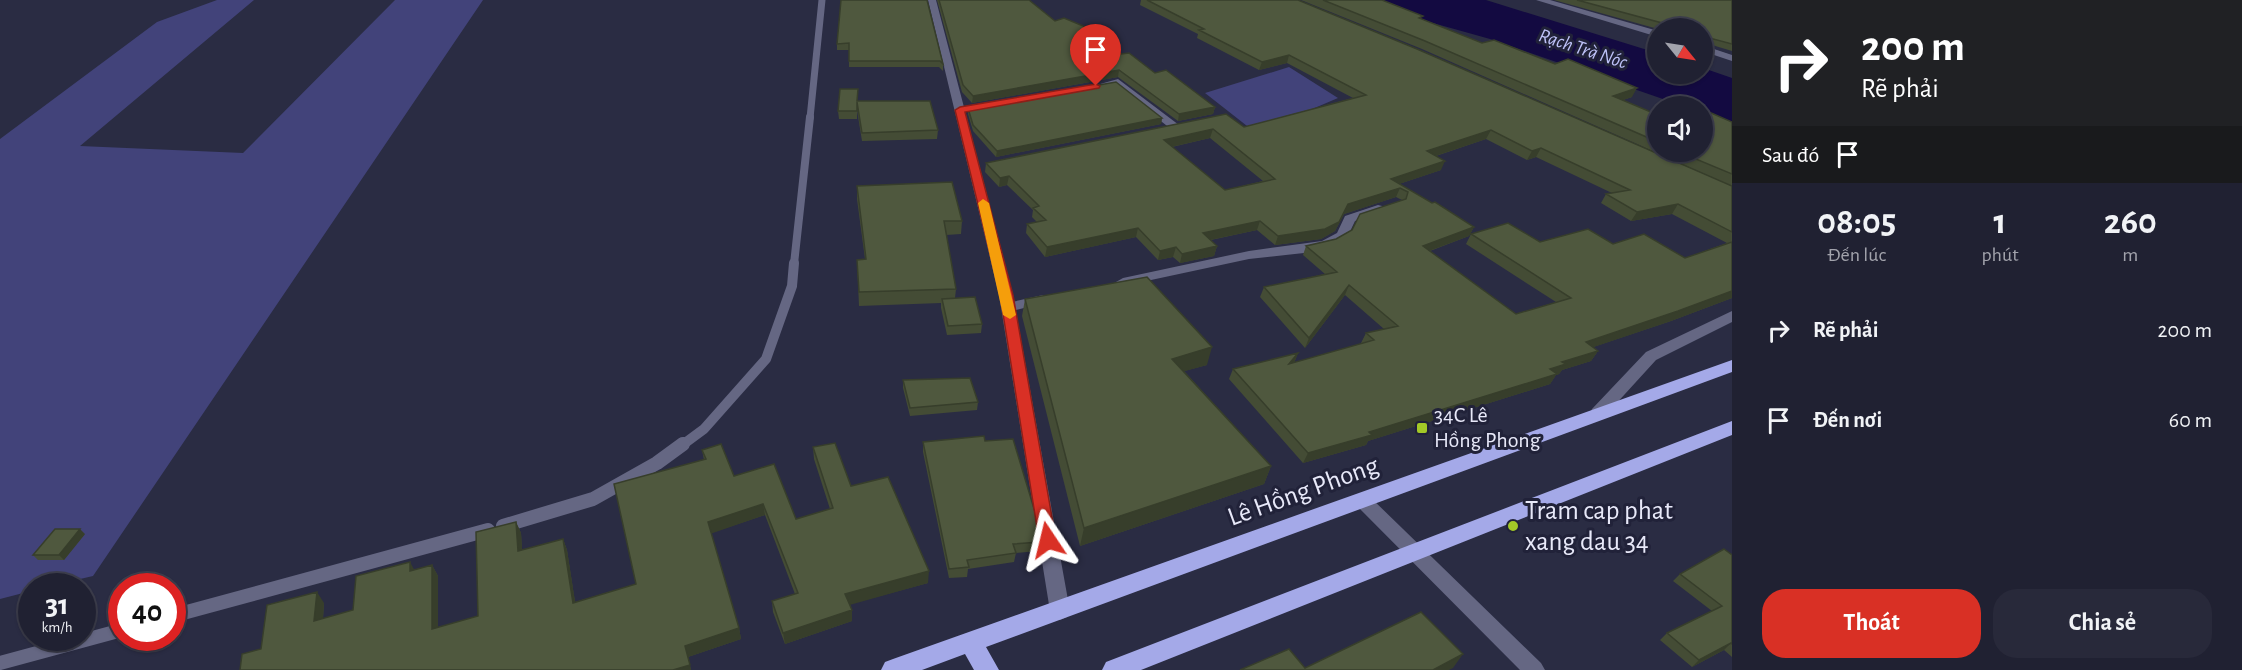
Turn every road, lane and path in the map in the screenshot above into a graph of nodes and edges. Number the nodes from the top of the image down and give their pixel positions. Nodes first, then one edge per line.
1 (822, 0) edge
2 (932, 0) edge
3 (1540, 0) edge
4 (1647, 31) edge
5 (1713, 52) edge
6 (1732, 58) edge
7 (1084, 88) edge
8 (1175, 127) edge
9 (1388, 206) edge
10 (1109, 285) edge
11 (1053, 297) edge
12 (1008, 307) junction
13 (1732, 316) edge
14 (1732, 366) edge
15 (1598, 413) junction
16 (1732, 428) edge
17 (1362, 500) junction
18 (1415, 552) junction
19 (1060, 611) junction
20 (186, 612) edge
21 (108, 634) edge
22 (971, 643) junction
23 (0, 663) edge
24 (893, 670) edge
25 (987, 670) edge
26 (1114, 670) edge
27 (1534, 670) edge

1 - 20 lane
2 - 12 street
3 - 4 street
5 - 6 street
7 - 8 street
9 - 10 street
11 - 12 street
12 - 19 street
13 - 15 street
14 - 15 highway, Lê Hồng Phong
15 - 17 highway, Lê Hồng Phong
16 - 18 highway
17 - 18 street
17 - 19 highway, Lê Hồng Phong
18 - 26 highway
18 - 27 street
19 - 22 highway, Lê Hồng Phong
21 - 23 lane
22 - 24 highway, Lê Hồng Phong
22 - 25 highway

